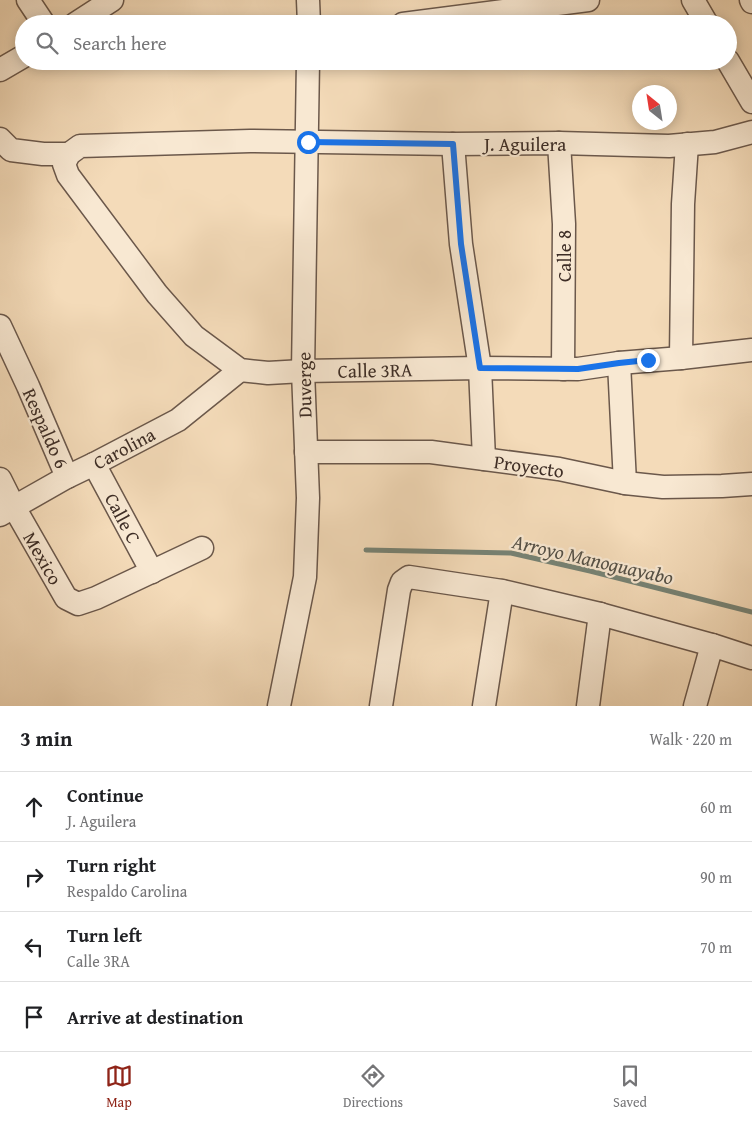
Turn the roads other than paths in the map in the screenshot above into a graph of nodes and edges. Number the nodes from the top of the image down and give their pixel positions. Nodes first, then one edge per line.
1 (28, 0) edge
2 (112, 0) edge
3 (308, 0) edge
4 (584, 0) edge
5 (693, 0) edge
6 (435, 10) edge
7 (38, 15) edge
8 (89, 15) edge
9 (309, 15) edge
10 (702, 15) edge
11 (15, 61) edge
12 (0, 70) edge
13 (308, 70) edge
14 (733, 70) edge
15 (752, 102) edge
16 (752, 132) edge
17 (0, 139) edge
18 (308, 142) junction
19 (559, 143) junction
20 (453, 144) junction
21 (687, 144) junction
22 (67, 159) junction
23 (0, 326) edge
24 (752, 350) edge
25 (681, 358) junction
26 (619, 363) junction
27 (480, 368) junction
28 (563, 369) junction
29 (240, 370) junction
30 (303, 371) junction
31 (306, 452) junction
32 (484, 459) junction
33 (94, 464) junction
34 (67, 477) junction
35 (0, 479) edge
36 (625, 483) junction
37 (752, 484) edge
38 (7, 511) edge
39 (202, 548) dead end
40 (152, 572) junction
41 (502, 591) junction
42 (600, 614) junction
43 (712, 645) junction
44 (752, 658) edge
45 (279, 706) edge
46 (381, 706) edge
47 (484, 706) edge
48 (588, 706) edge
49 (695, 706) edge

1 - 7 street
2 - 8 street
3 - 9 street
4 - 6 street
5 - 10 street
11 - 12 street
13 - 18 street, Duverge
14 - 15 street
16 - 21 street, J. Aguilera
17 - 22 street
18 - 20 street, J. Aguilera
18 - 22 street, J. Aguilera
18 - 30 street, Duverge
19 - 20 street, J. Aguilera
19 - 21 street, J. Aguilera
19 - 28 street, Calle 8
20 - 27 street
21 - 25 street
22 - 29 street
23 - 34 street, Respaldo 6
24 - 25 street, Calle 3RA
25 - 26 street, Calle 3RA
26 - 28 street, Calle 3RA
26 - 36 street
27 - 28 street, Calle 3RA
27 - 30 street, Calle 3RA
27 - 32 street
29 - 30 street, Calle 3RA
29 - 33 street, Carolina
30 - 31 street, Duverge
31 - 32 street, Proyecto
31 - 45 street, Duverge
32 - 36 street, Proyecto
33 - 34 street, Carolina
33 - 40 street, Calle C
34 - 38 street, Carolina
35 - 38 street, Mexico
36 - 37 street, Proyecto
38 - 40 street, Mexico
39 - 40 street
41 - 42 street
41 - 46 street
41 - 47 street
42 - 43 street
42 - 48 street
43 - 44 street
43 - 49 street

